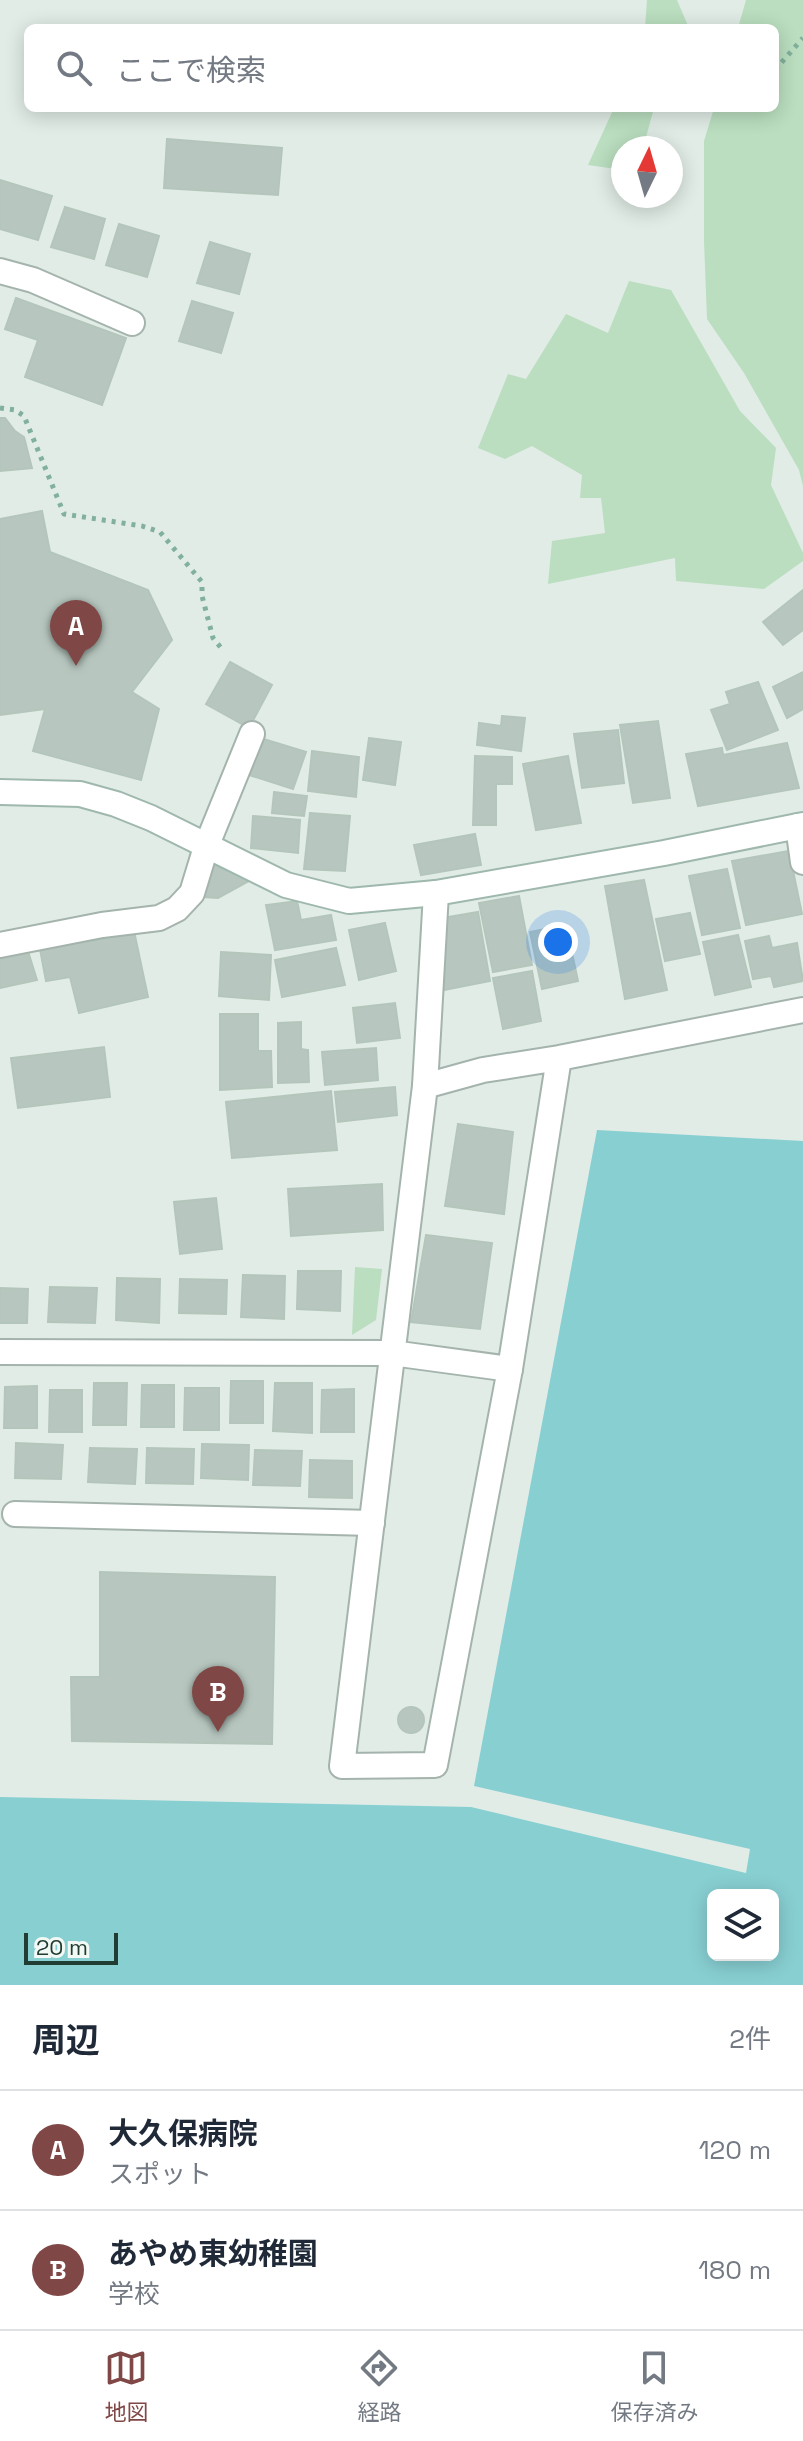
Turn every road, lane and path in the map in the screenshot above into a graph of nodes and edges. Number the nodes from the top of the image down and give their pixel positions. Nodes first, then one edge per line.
1 (803, 38) edge
2 (779, 65) edge
3 (0, 271) edge
4 (132, 323) dead end
5 (0, 408) edge
6 (222, 649) dead end
7 (252, 734) dead end
8 (0, 792) edge
9 (801, 825) edge
10 (206, 847) junction
11 (803, 862) edge
12 (436, 893) junction
13 (0, 945) edge
14 (803, 1010) edge
15 (559, 1058) junction
16 (425, 1086) junction
17 (0, 1352) edge
18 (392, 1353) junction
19 (510, 1369) junction
20 (15, 1514) dead end
21 (372, 1523) junction

1 - 2 path
3 - 4 street
5 - 6 path
7 - 10 street
8 - 10 street
9 - 11 street
9 - 12 street
10 - 12 street
10 - 13 street
12 - 16 street
14 - 15 street
15 - 16 street
15 - 19 street
16 - 18 street
17 - 18 street
18 - 19 street
18 - 21 street
19 - 21 street
20 - 21 street

